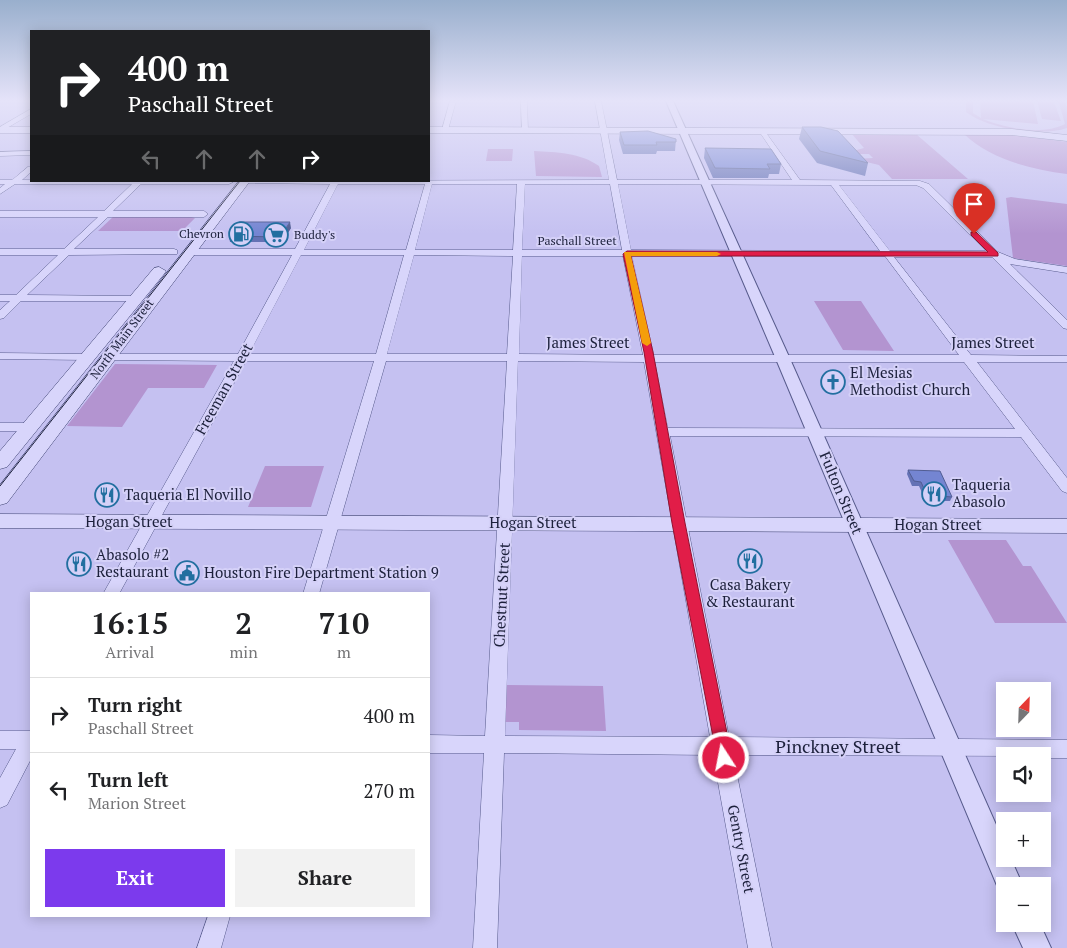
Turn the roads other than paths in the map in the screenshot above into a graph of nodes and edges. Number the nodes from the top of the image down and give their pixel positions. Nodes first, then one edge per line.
1 (607, 145) edge
2 (687, 145) edge
3 (772, 145) edge
4 (0, 154) edge
5 (30, 154) edge
6 (30, 170) edge
7 (0, 182) edge
8 (13, 182) junction
9 (30, 182) edge
10 (139, 182) edge
11 (229, 182) edge
12 (244, 182) edge
13 (334, 182) edge
14 (429, 182) edge
15 (521, 182) junction
16 (614, 182) junction
17 (797, 182) junction
18 (704, 183) junction
19 (833, 183) junction
20 (0, 192) edge
21 (0, 214) edge
22 (108, 214) junction
23 (204, 214) junction
24 (0, 252) edge
25 (67, 252) junction
26 (181, 252) junction
27 (297, 253) junction
28 (409, 253) junction
29 (517, 253) junction
30 (627, 254) junction
31 (737, 254) junction
32 (887, 254) junction
33 (995, 254) junction
34 (1067, 270) edge
35 (0, 298) edge
36 (19, 298) junction
37 (136, 299) junction
38 (0, 316) edge
39 (1067, 326) edge
40 (0, 356) edge
41 (89, 357) junction
42 (109, 357) junction
43 (242, 357) junction
44 (381, 357) junction
45 (513, 358) junction
46 (650, 358) junction
47 (967, 358) junction
48 (1067, 358) edge
49 (783, 359) junction
50 (0, 427) edge
51 (31, 427) junction
52 (663, 432) junction
53 (814, 432) junction
54 (1024, 432) junction
55 (0, 462) edge
56 (1067, 488) edge
57 (0, 498) edge
58 (0, 521) edge
59 (150, 523) junction
60 (331, 523) junction
61 (505, 523) junction
62 (678, 523) junction
63 (854, 524) junction
64 (1067, 526) edge
65 (112, 592) edge
66 (312, 592) edge
67 (0, 740) edge
68 (30, 740) edge
69 (30, 742) edge
70 (430, 744) edge
71 (495, 744) junction
72 (722, 746) junction
73 (951, 748) junction
74 (1067, 749) edge
75 (0, 798) edge
76 (1006, 877) edge
77 (219, 917) edge
78 (1030, 932) edge
79 (209, 948) edge
80 (485, 948) edge
81 (760, 948) edge
82 (1037, 948) edge

1 - 16 street, Gentry Street
2 - 18 street, Fulton Street
3 - 17 street
4 - 5 street
6 - 8 street
7 - 8 street
8 - 9 street
8 - 20 street
10 - 22 street
11 - 23 main road, North Main Street
12 - 26 main road, North Main Street
13 - 14 street
13 - 27 street, Freeman Street
14 - 15 street
14 - 28 street
15 - 16 street
15 - 29 street, Chestnut Street
16 - 18 street
16 - 30 street, Gentry Street
17 - 18 street
17 - 19 street
18 - 31 street, Fulton Street
19 - 32 street
19 - 33 street
21 - 22 street
22 - 23 street
22 - 25 street
23 - 26 main road, North Main Street
24 - 25 street, Paschall Street
25 - 26 street, Paschall Street
25 - 36 street
26 - 27 street, Paschall Street
26 - 37 main road, North Main Street
26 - 42 main road, North Main Street
27 - 28 street, Paschall Street
27 - 43 street, Freeman Street
28 - 29 street, Paschall Street
28 - 44 street
29 - 30 street, Paschall Street
29 - 45 street, Chestnut Street
30 - 31 street, Paschall Street
30 - 46 street, Gentry Street
31 - 32 street, Paschall Street
31 - 49 street, Fulton Street
32 - 33 street, Paschall Street
32 - 47 street
33 - 34 street
33 - 39 street
35 - 36 street
36 - 37 street
36 - 38 street
37 - 41 main road, North Main Street
40 - 41 street
41 - 51 main road, North Main Street
42 - 43 street, James Street
42 - 57 main road, North Main Street
43 - 44 street, James Street
43 - 59 street, Freeman Street
44 - 45 street, James Street
44 - 60 street
45 - 46 street, James Street
45 - 61 street, Chestnut Street
46 - 49 street, James Street
46 - 52 street, Gentry Street
47 - 48 street, James Street
47 - 49 street, James Street
47 - 54 street
49 - 53 street, Fulton Street
50 - 51 street
51 - 55 main road, North Main Street
52 - 53 street
52 - 62 street, Gentry Street
53 - 54 street
53 - 63 street, Fulton Street
54 - 56 street
58 - 59 main road, Hogan Street
59 - 60 main road, Hogan Street
59 - 65 street, Freeman Street
60 - 61 main road, Hogan Street
60 - 66 street
61 - 62 main road, Hogan Street
61 - 71 street, Chestnut Street
62 - 63 main road, Hogan Street
62 - 72 street, Gentry Street
63 - 64 main road, Hogan Street
63 - 73 street, Fulton Street
67 - 68 street
69 - 75 street
70 - 71 street, Pinckney Street
71 - 72 street, Pinckney Street
71 - 80 street, Chestnut Street
72 - 73 street, Pinckney Street
72 - 81 street, Gentry Street
73 - 74 street, Pinckney Street
73 - 76 street, Fulton Street
77 - 79 street
78 - 82 street

